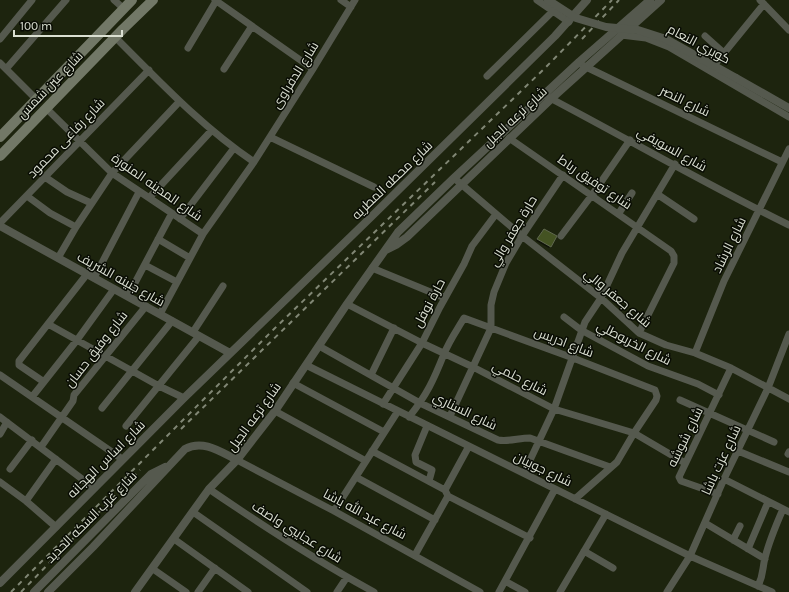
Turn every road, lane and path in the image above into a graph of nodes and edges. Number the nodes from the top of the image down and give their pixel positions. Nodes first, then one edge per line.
1 (32, 0) edge
2 (66, 0) edge
3 (114, 0) edge
4 (132, 0) edge
5 (153, 0) edge
6 (341, 0) edge
7 (355, 0) edge
8 (537, 0) edge
9 (548, 0) edge
10 (586, 0) edge
11 (650, 0) edge
12 (661, 0) edge
13 (216, 1) edge
14 (762, 2) edge
15 (351, 7) junction
16 (123, 8) junction
17 (553, 11) junction
18 (569, 22) junction
19 (252, 26) junction
20 (789, 30) edge
21 (621, 35) junction
22 (705, 36) dead end
23 (116, 37) junction
24 (0, 39) edge
25 (188, 48) dead end
26 (724, 53) junction
27 (0, 63) edge
28 (582, 65) junction
29 (6, 69) junction
30 (224, 69) dead end
31 (313, 69) junction
32 (149, 70) junction
33 (710, 70) junction
34 (487, 76) dead end
35 (548, 97) junction
36 (36, 99) junction
37 (179, 102) junction
38 (46, 108) junction
39 (789, 108) edge
40 (789, 117) edge
41 (212, 130) junction
42 (0, 137) edge
43 (270, 137) junction
44 (509, 138) junction
45 (630, 140) junction
46 (79, 142) junction
47 (234, 148) junction
48 (789, 149) edge
49 (0, 156) edge
50 (254, 162) junction
51 (782, 162) junction
52 (675, 164) junction
53 (112, 173) junction
54 (563, 175) junction
55 (45, 177) junction
56 (454, 178) junction
57 (462, 184) junction
58 (374, 187) dead end
59 (139, 192) junction
60 (632, 193) dead end
61 (657, 194) junction
62 (592, 195) junction
63 (27, 196) junction
64 (149, 198) junction
65 (91, 203) junction
66 (758, 210) junction
67 (172, 213) junction
68 (619, 213) junction
69 (496, 214) junction
70 (180, 218) junction
71 (694, 219) dead end
72 (0, 224) edge
73 (789, 225) edge
74 (638, 226) junction
75 (76, 227) junction
76 (203, 234) junction
77 (522, 236) junction
78 (561, 236) dead end
79 (158, 239) junction
80 (385, 250) junction
81 (58, 258) junction
82 (190, 258) junction
83 (145, 265) junction
84 (372, 268) junction
85 (90, 276) junction
86 (177, 282) junction
87 (223, 286) dead end
88 (114, 289) junction
89 (128, 296) junction
90 (445, 298) junction
91 (601, 298) junction
92 (348, 304) junction
93 (146, 306) junction
94 (160, 314) junction
95 (564, 317) dead end
96 (172, 321) junction
97 (48, 324) junction
98 (394, 328) junction
99 (491, 328) junction
100 (582, 330) junction
101 (638, 333) junction
102 (196, 334) junction
103 (789, 334) edge
104 (77, 340) junction
105 (422, 343) junction
106 (318, 346) junction
107 (230, 353) junction
108 (444, 353) junction
109 (695, 353) junction
110 (106, 356) junction
111 (573, 358) junction
112 (306, 365) junction
113 (473, 367) junction
114 (731, 368) junction
115 (132, 370) junction
116 (0, 375) edge
117 (370, 375) junction
118 (44, 382) junction
119 (294, 383) junction
120 (159, 386) junction
121 (394, 388) junction
122 (768, 388) junction
123 (719, 395) junction
124 (32, 397) junction
125 (184, 398) junction
126 (789, 398) edge
127 (680, 400) dead end
128 (420, 403) junction
129 (383, 404) junction
130 (102, 408) dead end
131 (554, 409) junction
132 (275, 411) junction
133 (398, 411) junction
134 (710, 413) junction
135 (450, 416) junction
136 (0, 417) edge
137 (409, 417) junction
138 (62, 418) junction
139 (7, 422) junction
140 (126, 426) dead end
141 (427, 426) junction
142 (748, 430) junction
143 (384, 432) junction
144 (634, 433) junction
145 (0, 434) edge
146 (32, 440) junction
147 (538, 440) junction
148 (774, 442) dead end
149 (469, 446) junction
150 (41, 447) junction
151 (372, 451) junction
152 (738, 451) junction
153 (56, 459) junction
154 (122, 459) junction
155 (237, 460) junction
156 (366, 461) junction
157 (685, 462) junction
158 (169, 466) junction
159 (610, 467) junction
160 (10, 469) dead end
161 (789, 472) edge
162 (524, 473) junction
163 (356, 477) junction
164 (724, 479) junction
165 (429, 481) junction
166 (0, 482) edge
167 (94, 488) junction
168 (209, 489) junction
169 (556, 489) junction
170 (447, 493) junction
171 (718, 494) junction
172 (575, 498) junction
173 (26, 502) junction
174 (768, 502) junction
175 (787, 510) edge
176 (334, 511) junction
177 (193, 512) junction
178 (606, 514) junction
179 (435, 520) junction
180 (705, 523) junction
181 (740, 526) dead end
182 (56, 527) junction
183 (530, 538) junction
184 (174, 539) junction
185 (733, 540) junction
186 (748, 549) junction
187 (584, 550) junction
188 (415, 555) junction
189 (690, 556) junction
190 (765, 559) junction
191 (153, 568) junction
192 (215, 568) junction
193 (613, 568) dead end
194 (347, 577) junction
195 (505, 581) junction
196 (0, 583) edge
197 (758, 586) junction
198 (34, 592) edge
199 (48, 592) edge
200 (135, 592) edge
201 (186, 592) edge
202 (198, 592) edge
203 (248, 592) edge
204 (307, 592) edge
205 (337, 592) edge
206 (374, 592) edge
207 (480, 592) edge
208 (499, 592) edge
209 (525, 592) edge
210 (560, 592) edge
211 (667, 592) edge
212 (772, 592) edge

1 - 24 street
2 - 29 street
3 - 16 street
4 - 16 main road, شارع عين شمس
5 - 23 main road, شارع عين شمس
6 - 15 street
7 - 15 street, شارع الدفراوى
8 - 17 street
9 - 39 street, كوبري النعام, bridge
10 - 18 street, شارع محطه المطريه
11 - 28 street, شارع ترعه الجبل
12 - 21 street, شارع ترعه الجبل
13 - 19 street
13 - 25 street
14 - 20 street
14 - 26 street
15 - 31 street, شارع الدفراوى
16 - 36 main road, شارع عين شمس
17 - 18 street
17 - 34 street
18 - 107 street, شارع محطه المطريه
19 - 30 street
19 - 31 street
21 - 28 street, شارع ترعه الجبل
21 - 33 street
22 - 26 street
23 - 32 street
23 - 38 main road, شارع عين شمس
26 - 33 street
27 - 29 street
28 - 35 street, شارع ترعه الجبل
28 - 51 street, شارع النصر
29 - 36 street
31 - 43 street, شارع الدفراوى
32 - 37 street
32 - 46 street, شارع رفاعى محمود
33 - 40 street
35 - 44 street, شارع ترعه الجبل
35 - 45 street, شارع السويفي
35 - 56 street, شارع ترعه الجبل
36 - 42 main road, شارع عين شمس
37 - 41 street
37 - 53 street
38 - 46 street, شارع المدينه المنورة
38 - 49 main road, شارع عين شمس
41 - 47 street
41 - 64 street
43 - 50 street, شارع الدفراوى
43 - 58 street
44 - 54 street, شارع توفيق رباط
44 - 57 street, شارع ترعه الجبل
45 - 52 street, شارع السويفي
45 - 62 street
46 - 53 street, شارع المدينه المنورة
46 - 55 street, شارع رفاعى محمود
47 - 50 street
47 - 70 street
48 - 51 street, شارع الرشاد
50 - 76 street, شارع الدفراوى
51 - 66 street, شارع الرشاد
52 - 61 street
52 - 66 street, شارع السويفي
53 - 59 street, شارع المدينه المنورة
53 - 65 street
54 - 62 street, شارع توفيق رباط
54 - 77 street, حارة جعفر والي
55 - 63 street, شارع رفاعى محمود
55 - 65 street
56 - 57 street, شارع جعفر والي
56 - 80 street, شارع ترعه الجبل
57 - 69 street, شارع جعفر والي
57 - 80 street, شارع ترعه الجبل
59 - 64 street, شارع المدينه المنورة
59 - 85 street
60 - 68 street
61 - 71 street
61 - 74 street
62 - 68 street, شارع توفيق رباط
62 - 78 street
63 - 72 street, شارع رفاعى محمود
63 - 75 street
64 - 67 street, شارع المدينه المنورة
65 - 75 street
66 - 73 street, شارع السويفي
66 - 109 street, شارع الرشاد
67 - 70 street, شارع المدينه المنورة
67 - 79 street
68 - 74 street, شارع توفيق رباط
69 - 77 street, شارع جعفر والي
69 - 90 street, حارة نوفل
70 - 76 street, شارع المدينه المنورة
72 - 81 street, شارع جنينه الشريف
74 - 91 street
74 - 101 street, شارع توفيق رباط
75 - 81 street
76 - 82 street, شارع الدفراوى
77 - 91 street, شارع جعفر والي
77 - 99 street, حارة جعفر والي
79 - 82 street
79 - 83 street
80 - 84 street, شارع ترعه الجبل
81 - 85 street, شارع جنينه الشريف
82 - 86 street, شارع الدفراوى
83 - 86 street
83 - 89 street
84 - 90 street
84 - 92 street, شارع ترعه الجبل
85 - 88 street, شارع جنينه الشريف
85 - 97 street
86 - 94 street, شارع الدفراوى
87 - 102 street
88 - 89 street, شارع جنينه الشريف
88 - 104 street
89 - 93 street, شارع جنينه الشريف
90 - 105 street, حارة نوفل
91 - 100 street
91 - 101 street, شارع جعفر والي
92 - 98 street, شارع حلمي
92 - 106 street, شارع ترعه الجبل
93 - 94 street, شارع جنينه الشريف
93 - 110 street, شارع وفيق حسان
94 - 96 street, شارع جنينه الشريف
95 - 100 street, شارع الخربوطلي
96 - 102 street, شارع جنينه الشريف
96 - 115 street
97 - 104 street
97 - 118 street
98 - 105 street, شارع حلمي
98 - 117 street
99 - 108 street, شارع ادريس
99 - 111 street, شارع ادريس
99 - 113 street
100 - 111 street
100 - 123 street, شارع الخربوطلي
101 - 109 street, شارع جعفر والي
102 - 107 street, شارع جنينه الشريف
102 - 120 street
103 - 122 street, شارع عزت باشا
104 - 110 street
104 - 118 street
105 - 108 street, شارع حلمي
105 - 121 street, حارة نوفل
106 - 112 street, شارع ترعه الجبل
106 - 117 street, شارع السناري
107 - 125 street, شارع اساس الهجانه
108 - 113 street, شارع حلمي
108 - 128 street
109 - 114 street, شارع جعفر والي
110 - 115 street
110 - 138 street, شارع وفيق حسان
111 - 131 street
111 - 144 street, شارع ادريس
112 - 119 street, شارع ترعه الجبل
112 - 129 street, شارع جوبيان
113 - 131 street, شارع حلمي
113 - 135 street
114 - 122 street, شارع جعفر والي
114 - 123 street, شارع شوشه
115 - 120 street
115 - 130 street
116 - 124 street
117 - 121 street, شارع السناري
118 - 124 street
119 - 132 street, شارع ترعه الجبل
119 - 143 street
120 - 125 street
120 - 140 street
121 - 128 street, شارع السناري
121 - 129 street, حارة نوفل
122 - 126 street, شارع جعفر والي
122 - 142 street, شارع عزت باشا
123 - 134 street, شارع شوشه
124 - 138 street
125 - 154 street, شارع اساس الهجانه
127 - 134 street
128 - 135 street, شارع السناري
128 - 137 street
129 - 133 street, شارع جوبيان
131 - 144 street, شارع حلمي
131 - 147 street
132 - 155 street, شارع ترعه الجبل
132 - 156 street
133 - 137 street, شارع جوبيان
133 - 143 street
134 - 142 street
134 - 157 street, شارع شوشه
135 - 147 street, شارع السناري
136 - 139 street
137 - 141 street, شارع جوبيان
138 - 150 street, شارع وفيق حسان
138 - 154 street
139 - 145 street
139 - 146 street
141 - 149 street, شارع جوبيان
141 - 165 street
142 - 148 street
142 - 152 street, شارع عزت باشا
143 - 151 street
144 - 157 street, شارع حلمي
144 - 159 street
146 - 150 street
146 - 160 street
147 - 159 street, شارع السناري
147 - 162 street
149 - 162 street, شارع جوبيان
149 - 170 street
150 - 153 street
151 - 156 street
151 - 165 street
152 - 161 street
152 - 164 street, شارع عزت باشا
153 - 167 street
153 - 173 street
154 - 167 street, شارع اساس الهجانه
155 - 158 street, شارع غرب السكه الحديد
155 - 168 street, شارع ترعه الجبل
155 - 176 street, شارع عبد الله باشا
156 - 163 street
157 - 171 street, شارع شوشه
158 - 198 street, شارع غرب السكه الحديد
158 - 199 street, شارع غرب السكه الحديد
159 - 172 street
162 - 169 street, شارع جوبيان
163 - 176 street
163 - 179 street
164 - 171 street, شارع عزت باشا
164 - 174 street
165 - 170 street
166 - 173 street
167 - 182 street, شارع اساس الهجانه
168 - 177 street, شارع ترعه الجبل
168 - 194 street, شارع عجايبي واصف
169 - 172 street, شارع جوبيان
169 - 183 street
170 - 179 street
170 - 183 street
171 - 180 street, شارع عزت باشا
172 - 178 street, شارع جوبيان
173 - 182 street
174 - 175 street
174 - 186 street
175 - 190 street
176 - 188 street, شارع عبد الله باشا
177 - 184 street, شارع ترعه الجبل
177 - 204 street
178 - 187 street
178 - 189 street, شارع جوبيان
179 - 188 street
180 - 185 street
180 - 189 street, شارع عزت باشا
181 - 185 street
182 - 196 street, شارع اساس الهجانه
183 - 195 street
184 - 191 street, شارع ترعه الجبل
184 - 192 street
185 - 186 street
186 - 190 street
187 - 193 street
187 - 210 street
188 - 207 street, شارع عبد الله باشا
189 - 197 street, شارع جوبيان
189 - 211 street, شارع عزت باشا
190 - 197 street
191 - 200 street, شارع ترعه الجبل
191 - 201 street
192 - 202 street
192 - 203 street
194 - 205 street
194 - 206 street, شارع عجايبي واصف
195 - 208 street
195 - 209 street
197 - 212 street, شارع جوبيان

